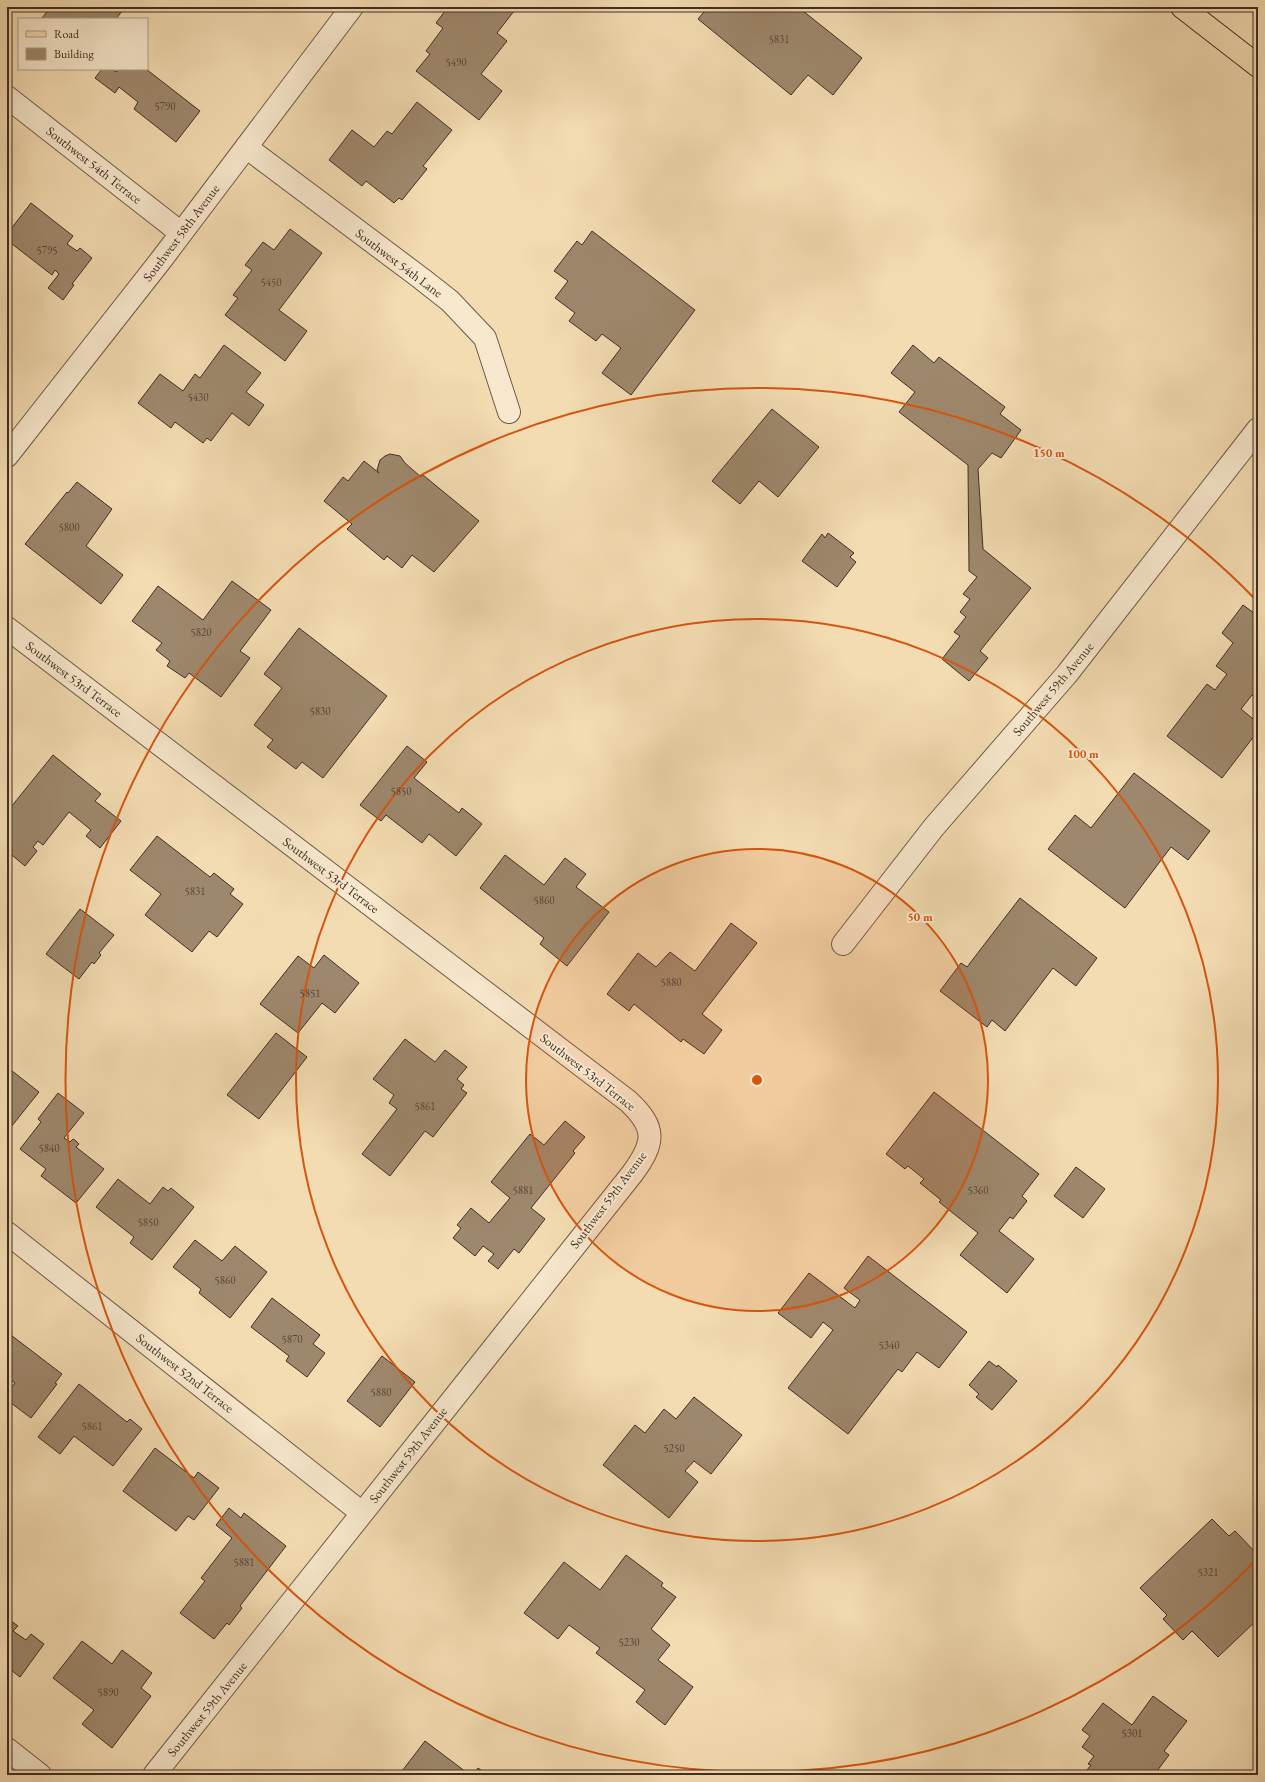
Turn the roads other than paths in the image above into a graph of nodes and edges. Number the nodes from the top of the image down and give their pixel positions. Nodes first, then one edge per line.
1 (352, 7) edge
2 (1182, 7) edge
3 (1258, 66) edge
4 (7, 98) edge
5 (246, 147) junction
6 (181, 233) junction
7 (509, 412) dead end
8 (1258, 429) edge
9 (7, 456) edge
10 (7, 628) edge
11 (843, 944) dead end
12 (649, 1129) joint
13 (7, 1233) edge
14 (362, 1513) junction
15 (7, 1749) edge
16 (40, 1775) edge
17 (154, 1775) edge

1 - 5 street, Southwest 58th Avenue
2 - 3 main road
4 - 6 street, Southwest 54th Terrace
5 - 6 street, Southwest 58th Avenue
5 - 7 street, Southwest 54th Lane
6 - 9 street, Southwest 58th Avenue
8 - 11 street, Southwest 59th Avenue
10 - 12 street, Southwest 53rd Terrace
12 - 14 street, Southwest 59th Avenue
13 - 14 street, Southwest 52nd Terrace
14 - 17 street, Southwest 59th Avenue
15 - 16 street

